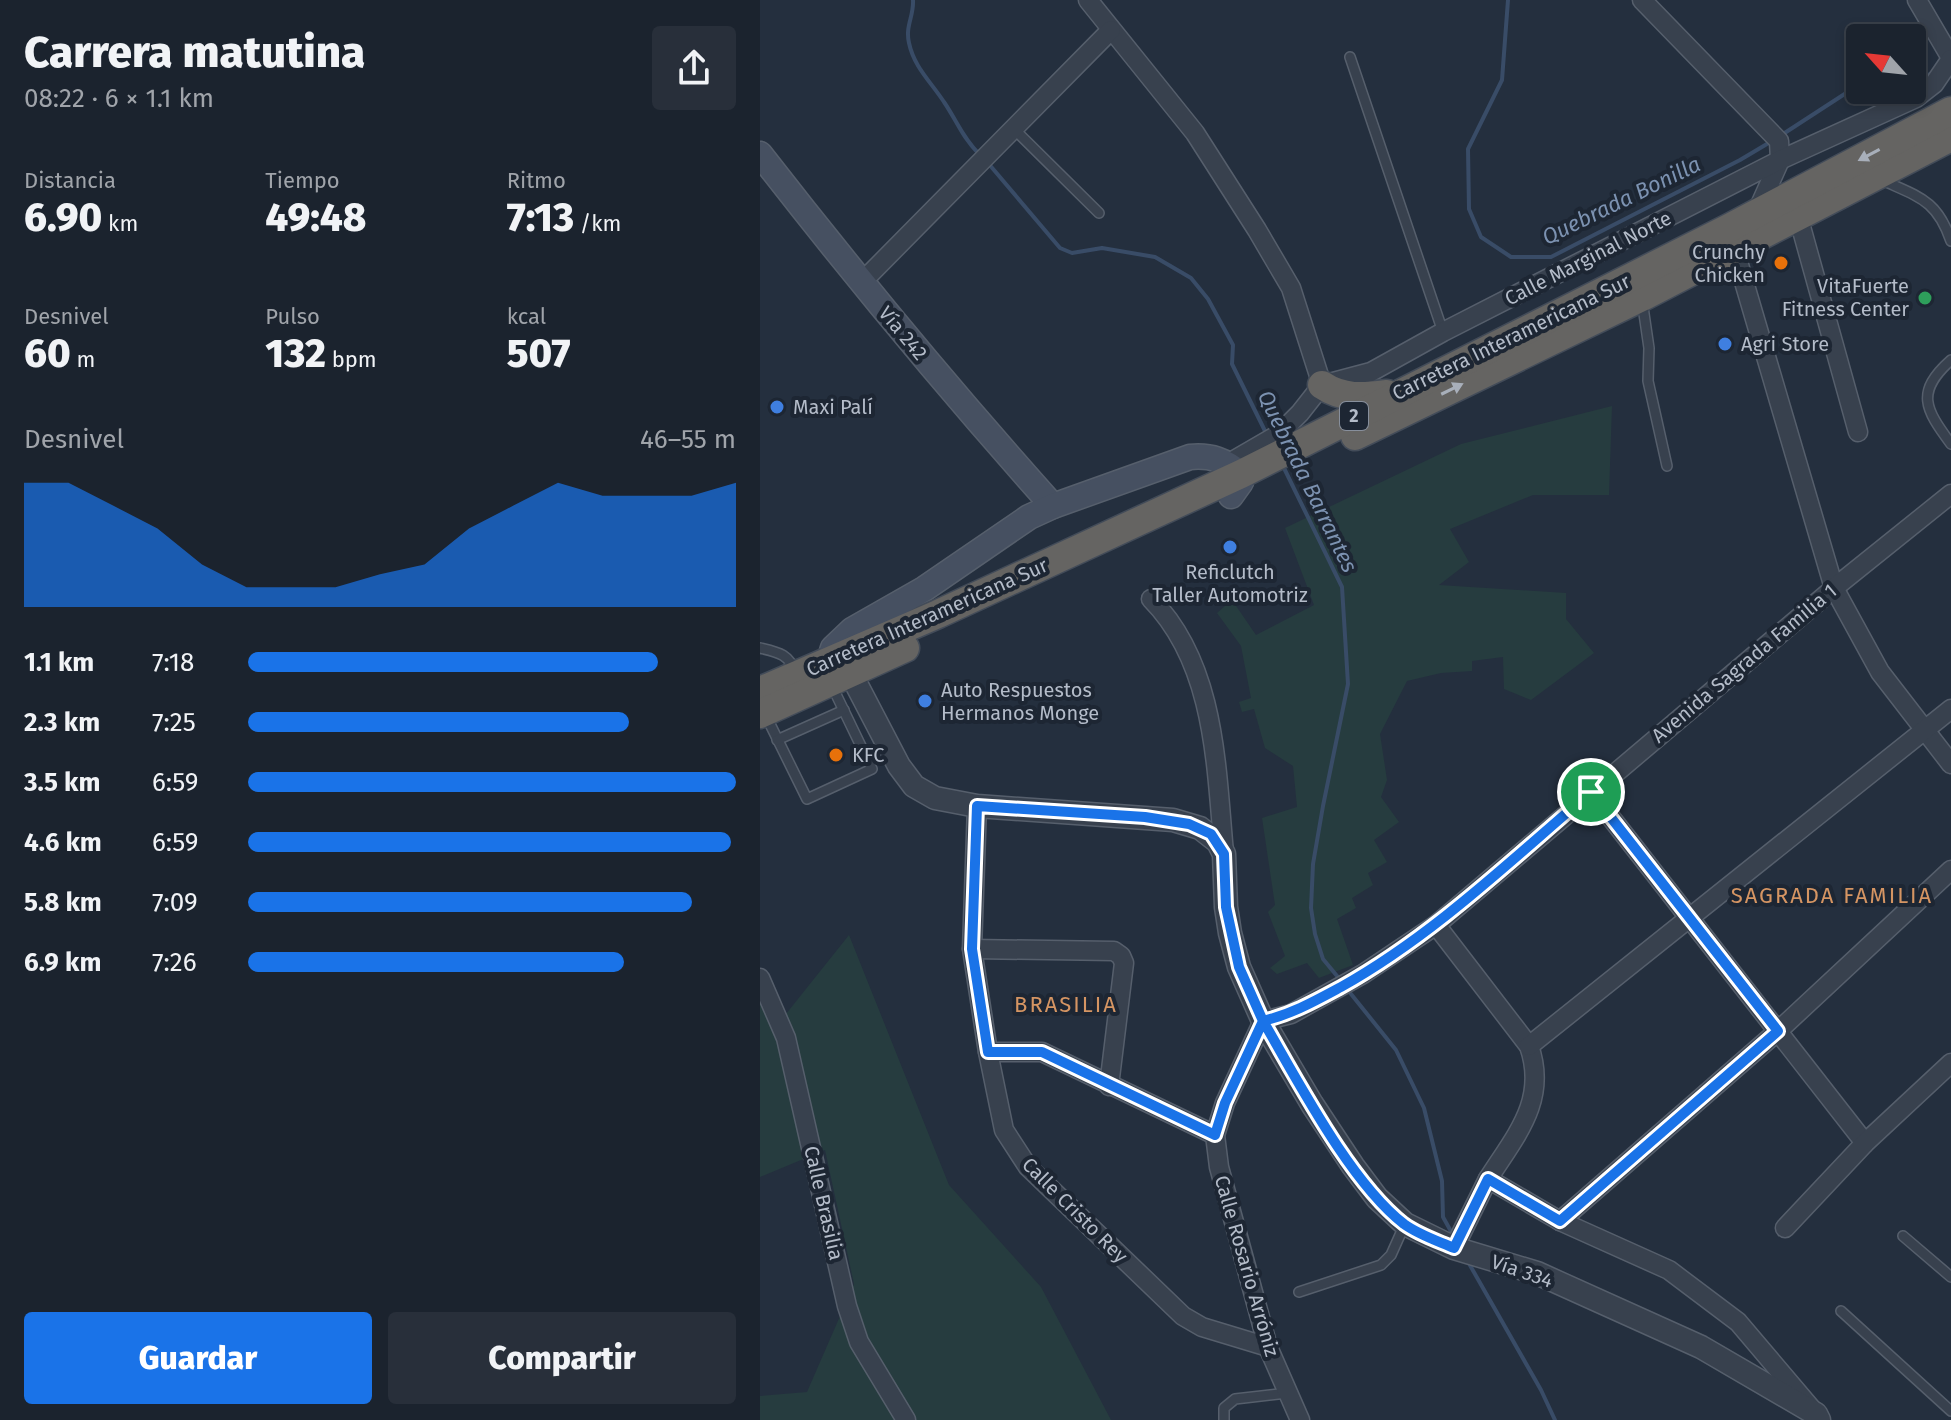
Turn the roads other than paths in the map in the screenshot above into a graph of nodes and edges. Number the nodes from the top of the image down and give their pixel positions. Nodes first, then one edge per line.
1 (1088, 0) edge
2 (1642, 0) edge
3 (1917, 0) edge
4 (1111, 30) junction
5 (1350, 57) dead end
6 (1951, 58) edge
7 (1947, 126) edge
8 (1014, 129) junction
9 (1776, 144) junction
10 (763, 164) edge
11 (1875, 177) junction
12 (1099, 213) dead end
13 (1756, 214) junction
14 (1798, 216) junction
15 (1948, 227) edge
16 (1732, 239) junction
17 (1951, 241) edge
18 (861, 283) junction
19 (1642, 297) junction
20 (1443, 332) junction
21 (1951, 360) edge
22 (1322, 385) junction
23 (1396, 394) junction
24 (1858, 432) dead end
25 (1951, 444) edge
26 (1667, 466) dead end
27 (1233, 478) junction
28 (1951, 494) edge
29 (1053, 506) junction
30 (1834, 588) junction
31 (1151, 599) dead end
32 (760, 648) edge
33 (823, 673) junction
34 (761, 705) edge
35 (1951, 709) edge
36 (844, 710) junction
37 (1925, 730) junction
38 (777, 740) junction
39 (1951, 764) edge
40 (1591, 792) junction
41 (977, 806) junction
42 (1224, 854) junction
43 (1951, 870) edge
44 (1689, 917) junction
45 (1436, 925) junction
46 (972, 949) junction
47 (760, 978) edge
48 (1263, 1021) junction
49 (1778, 1031) junction
50 (1529, 1046) junction
51 (988, 1052) junction
52 (1951, 1063) edge
53 (1109, 1086) junction
54 (1215, 1135) junction
55 (1865, 1143) junction
56 (1488, 1179) junction
57 (1560, 1221) junction
58 (1405, 1224) junction
59 (1785, 1228) dead end
60 (1903, 1236) dead end
61 (1454, 1248) junction
62 (1951, 1277) edge
63 (1299, 1292) dead end
64 (1841, 1311) dead end
65 (1268, 1347) junction
66 (1287, 1393) junction
67 (1951, 1411) edge
68 (1818, 1417) edge
69 (906, 1420) edge
70 (1224, 1420) edge
71 (1300, 1420) edge

1 - 4 street
2 - 9 street
3 - 6 street
4 - 8 street
4 - 22 street
5 - 20 lane
6 - 9 street, Calle Marginal Norte
7 - 11 highway, Carretera Interamericana Sur / 2
7 -> 13 highway, Carretera Interamericana Sur / 2
8 - 12 lane
8 - 18 street
9 - 13 street
9 - 20 street, Calle Marginal Norte
10 - 18 main road, Vía 242
11 - 14 highway, Carretera Interamericana Sur / 2
11 - 15 lane
13 - 16 highway, Carretera Interamericana Sur / 2
14 - 16 highway, Carretera Interamericana Sur / 2
14 - 24 street
15 - 17 lane
16 - 19 highway, Carretera Interamericana Sur / 2
16 - 23 highway, Carretera Interamericana Sur / 2
16 - 30 street
18 - 29 main road, Vía 242
19 - 26 lane
27 -> 19 highway, Carretera Interamericana Sur / 2
20 - 22 street, Calle Marginal Norte
21 - 25 lane
22 - 23 highway
22 - 27 street
23 - 27 highway, Carretera Interamericana Sur / 2
27 - 29 main road
27 - 33 highway, Carretera Interamericana Sur / 2
27 - 33 highway, Carretera Interamericana Sur / 2
28 - 30 street, Avenida Sagrada Familia 1
29 - 33 main road
30 - 37 street
30 - 40 street, Avenida Sagrada Familia 1
31 - 42 street
32 - 33 lane
33 - 34 highway, Carretera Interamericana Sur / 2
33 - 36 lane
33 - 41 street
34 - 38 lane
35 - 37 street
36 - 38 lane
36 - 38 lane
37 - 39 street
37 - 44 street
40 - 44 street
40 - 45 street, Avenida Sagrada Familia 1
41 - 42 street
41 - 46 street, Calle Cristo Rey
42 - 48 street, Vía 334
43 - 49 street
44 - 49 street
44 - 50 street
45 - 48 street, Avenida Sagrada Familia 1
45 - 50 street
46 - 51 street, Calle Cristo Rey
46 - 53 street
47 - 69 street, Calle Brasilia
48 - 54 street, Calle Rosario Arróniz
48 - 58 street, Vía 334
49 - 55 street
49 - 57 street
50 - 56 street
51 - 53 street
51 - 65 street, Calle Cristo Rey
52 - 55 street
53 - 54 street
54 - 65 street, Calle Rosario Arróniz
55 - 59 street
56 - 57 street
56 - 61 street
57 - 68 street
58 - 61 street, Vía 334
58 - 63 lane
60 - 62 lane
61 - 68 street, Vía 334
64 - 67 lane
65 - 66 street, Calle Rosario Arróniz
66 - 70 lane
66 - 71 street, Calle Rosario Arróniz

